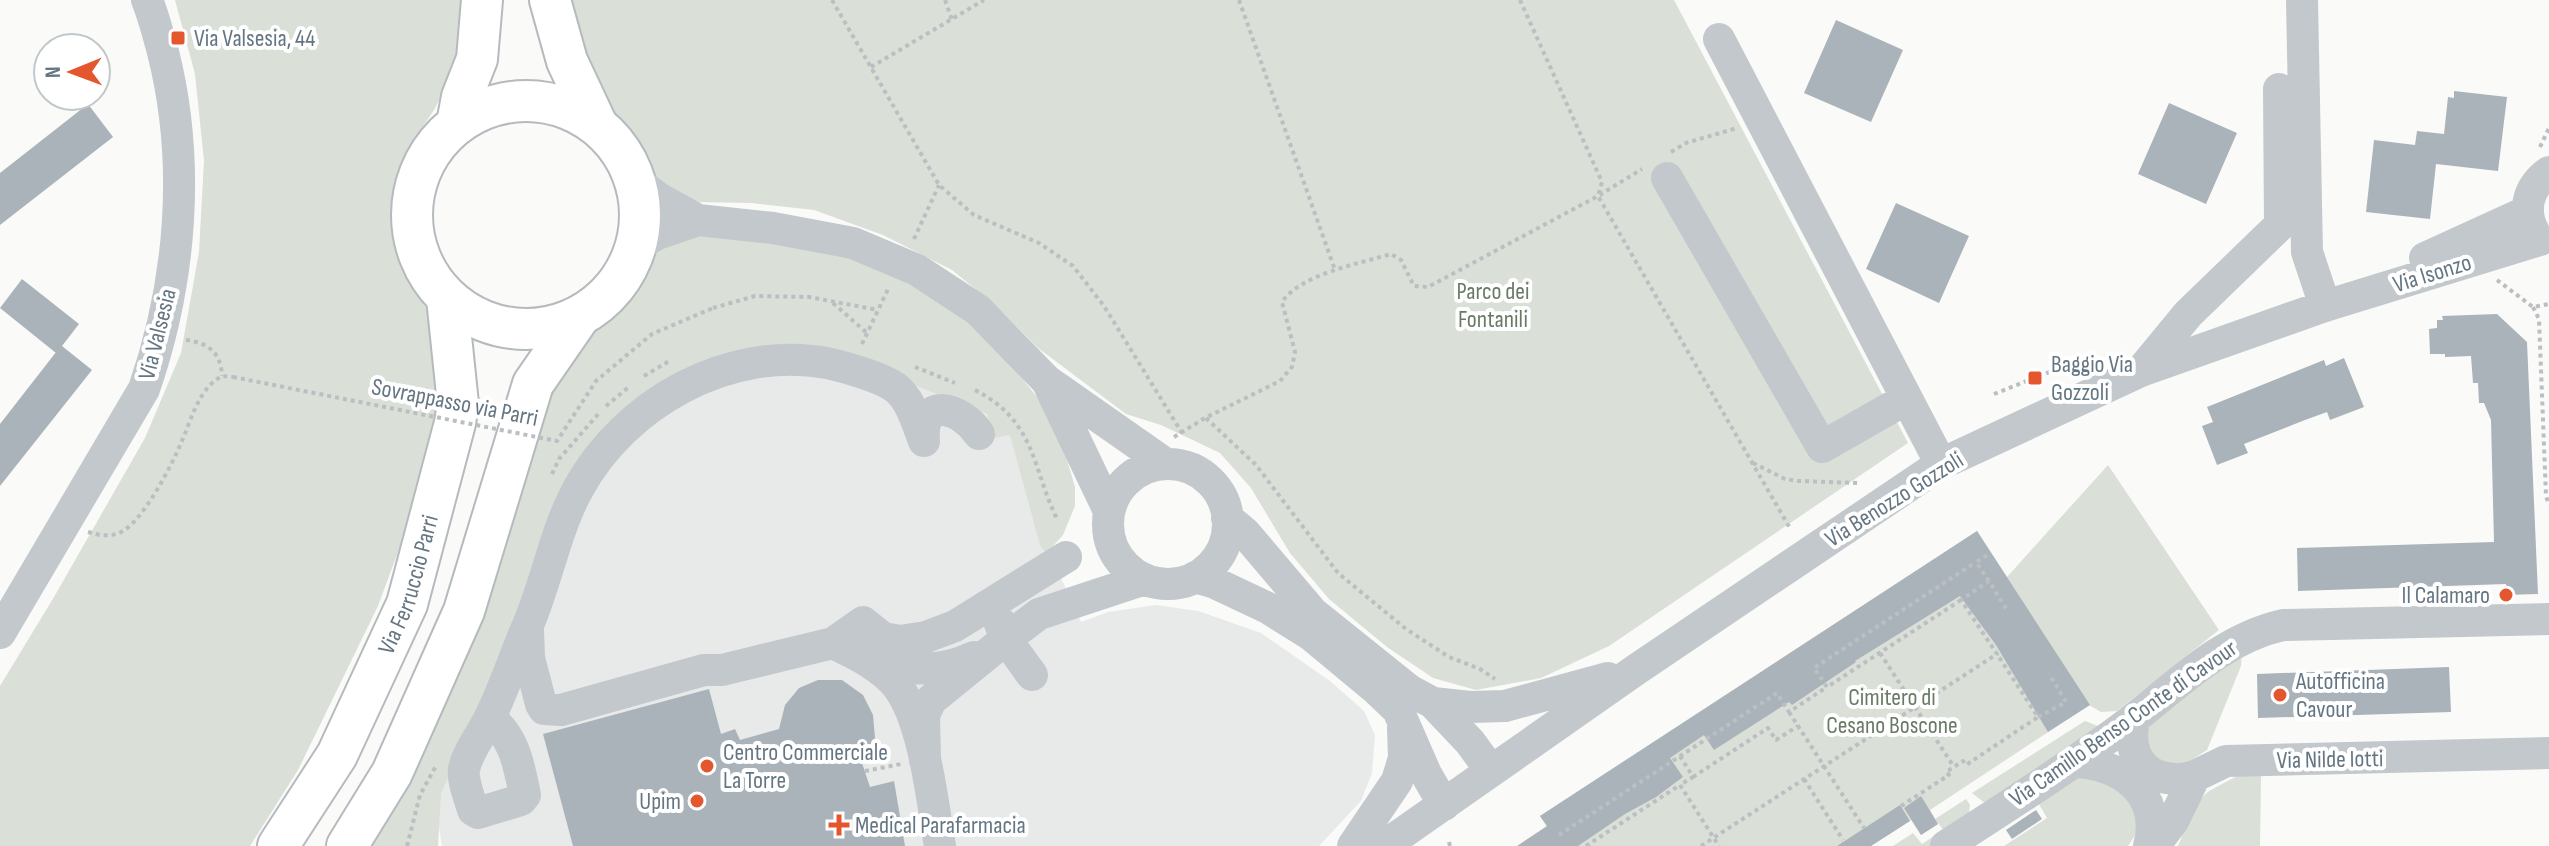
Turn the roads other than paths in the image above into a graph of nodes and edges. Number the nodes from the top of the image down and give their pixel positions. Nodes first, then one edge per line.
1 (147, 0) edge
2 (482, 0) edge
3 (550, 0) edge
4 (2302, 0) edge
5 (1719, 39) dead end
6 (2279, 89) dead end
7 (457, 124) junction
8 (597, 125) junction
9 (1660, 166) road end
10 (2549, 172) edge
11 (635, 181) junction
12 (698, 220) junction
13 (2543, 239) edge
14 (636, 246) junction
15 (447, 298) junction
16 (2325, 306) junction
17 (580, 316) junction
18 (758, 363) junction
19 (2141, 371) junction
20 (1046, 380) junction
21 (859, 386) dead end
22 (1906, 399) junction
23 (979, 434) dead end
24 (1170, 451) junction
25 (1941, 464) junction
26 (1109, 516) junction
27 (1227, 518) junction
28 (1066, 557) junction
29 (1195, 577) junction
30 (1145, 579) junction
31 (2549, 619) edge
32 (529, 623) junction
33 (0, 633) edge
34 (1006, 639) junction
35 (822, 645) junction
36 (868, 660) junction
37 (1637, 669) junction
38 (533, 674) junction
39 (1032, 675) dead end
40 (1433, 703) junction
41 (2134, 719) junction
42 (1403, 721) junction
43 (2549, 753) edge
44 (916, 761) junction
45 (2074, 762) junction
46 (1491, 771) junction
47 (2195, 776) junction
48 (1444, 805) junction
49 (278, 846) edge
50 (347, 846) edge
51 (940, 846) edge
52 (1353, 846) edge
53 (1384, 846) edge
54 (1946, 846) edge
55 (2152, 846) edge

1 - 33 street, Via Valsesia
2 - 7 main road, Via Ferruccio Parri
3 - 8 main road, Via Ferruccio Parri
4 - 16 street
5 - 22 street
6 - 19 street, Via Benozzo Gozzoli
7 - 8 main road, Via Ferruccio Parri
7 - 15 main road, Via Ferruccio Parri
8 - 11 main road, Via Ferruccio Parri
9 - 22 street
10 - 13 street
11 - 12 street
11 - 14 main road, Via Ferruccio Parri
12 - 14 street
12 - 20 street
13 - 16 street, Via Isonzo
14 - 17 main road, Via Ferruccio Parri
15 - 17 main road, Via Ferruccio Parri
15 - 49 main road, Via Ferruccio Parri
16 - 19 street, Via Isonzo
17 - 50 main road, Via Ferruccio Parri
18 - 21 street
18 - 23 street
18 - 32 street
19 - 25 street, Via Benozzo Gozzoli
20 - 24 street
20 - 26 street
22 - 25 street
24 - 26 street
24 - 27 street
25 - 37 street, Via Benozzo Gozzoli
26 - 28 street
26 - 30 street
27 - 29 street
27 - 40 street
28 - 34 street
28 - 35 street
29 - 30 street
29 - 42 street
30 - 34 street
31 - 41 street, Via Camillo Benso Conte di Cavour
32 - 38 street
32 - 38 street
34 - 36 street
34 - 39 street
34 - 44 street
35 - 36 street
35 - 38 street
36 - 44 street
37 - 40 street
37 - 46 street, Via Benozzo Gozzoli
40 - 46 street
41 - 45 street, Via Camillo Benso Conte di Cavour
41 - 47 street
42 - 48 street
42 - 52 street
43 - 47 street, Via Nilde Iotti
44 - 51 street
45 - 54 street, Via Camillo Benso Conte di Cavour
45 - 55 street
46 - 48 street, Via Benozzo Gozzoli
47 - 55 street
48 - 53 street, Via Benozzo Gozzoli

